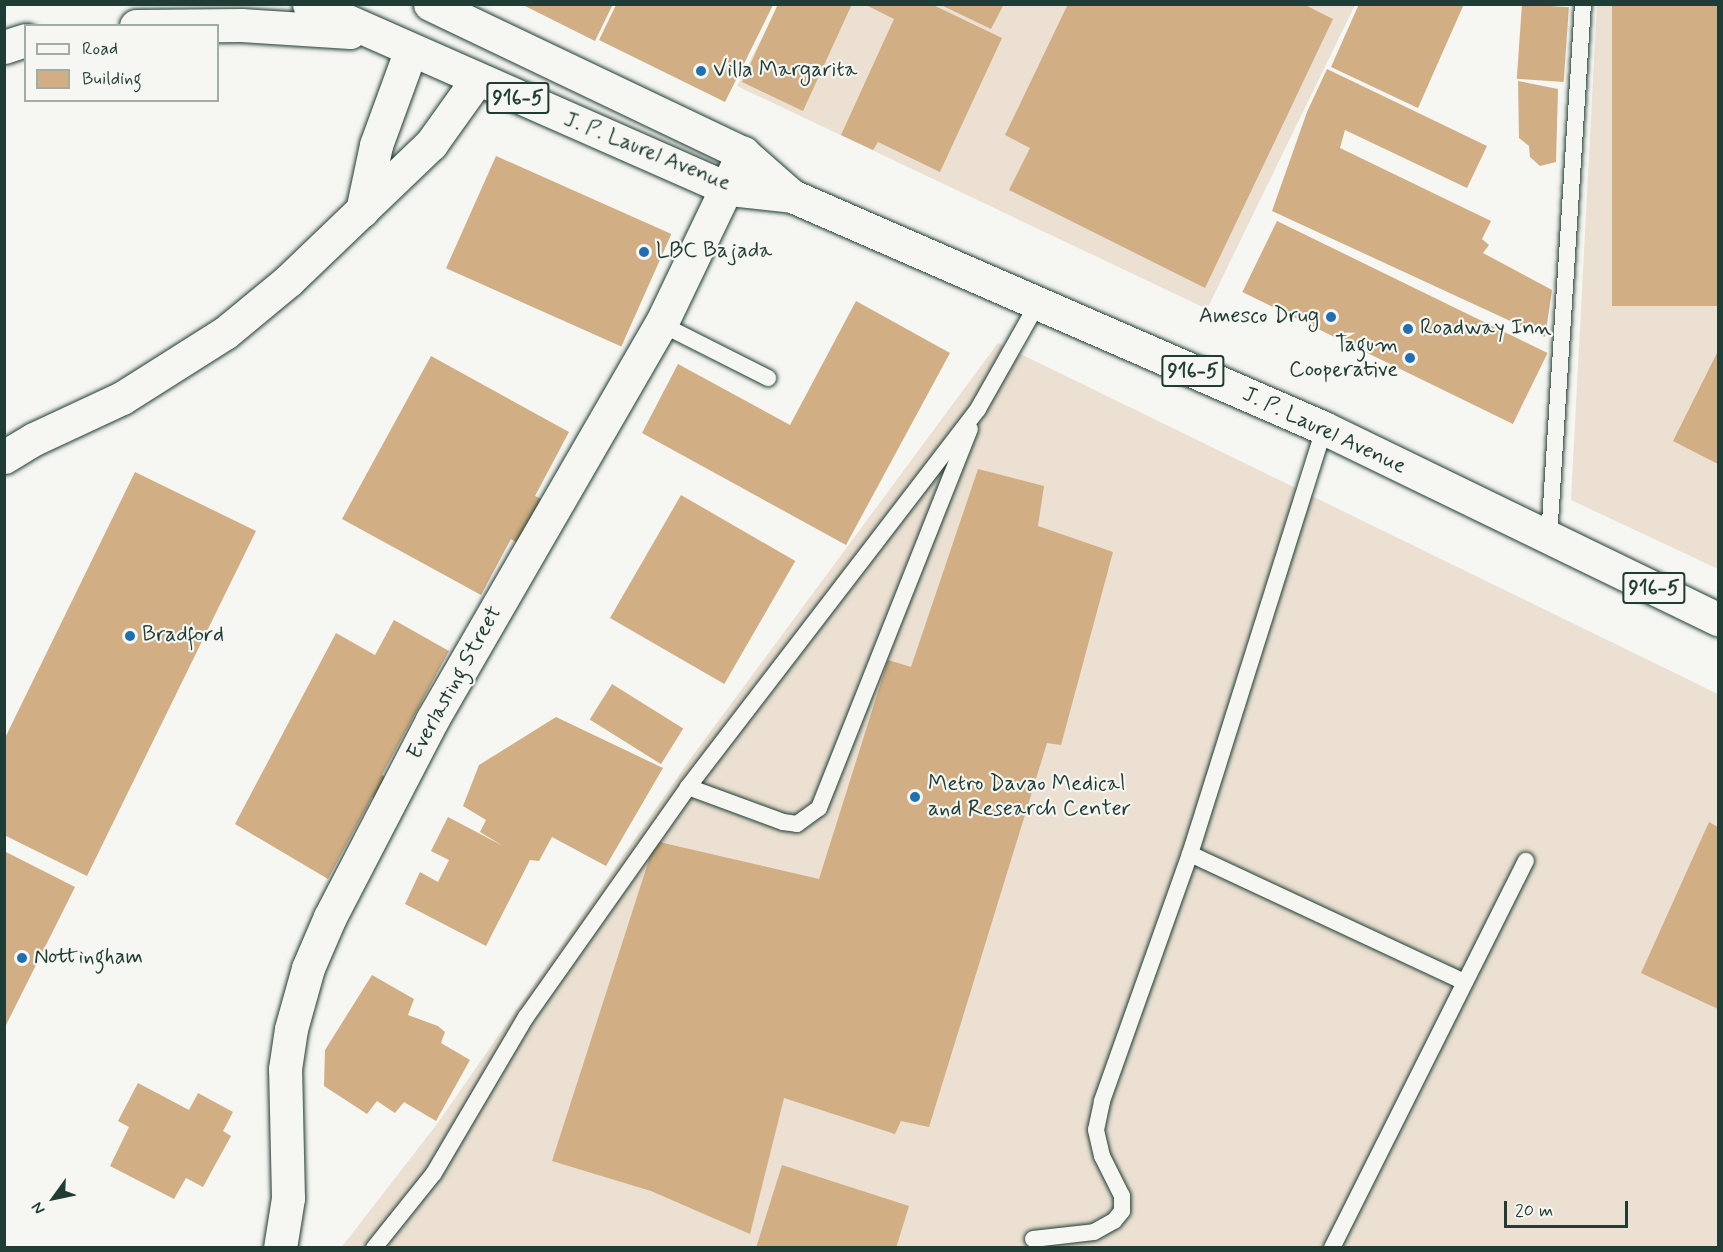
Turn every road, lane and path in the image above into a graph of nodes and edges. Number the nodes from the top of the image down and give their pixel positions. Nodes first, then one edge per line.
1 (309, 4) edge
2 (430, 4) edge
3 (1583, 4) edge
4 (219, 25) edge
5 (371, 33) junction
6 (24, 41) edge
7 (4, 47) edge
8 (410, 52) junction
9 (476, 81) junction
10 (743, 153) junction
11 (728, 189) junction
12 (792, 196) junction
13 (362, 211) junction
14 (1038, 303) junction
15 (661, 324) junction
16 (768, 378) dead end
17 (978, 409) junction
18 (1324, 428) junction
19 (4, 457) edge
20 (1549, 538) junction
21 (1719, 619) edge
22 (688, 788) junction
23 (1190, 854) junction
24 (1526, 861) dead end
25 (1465, 982) junction
26 (1033, 1239) dead end
27 (280, 1248) edge
28 (374, 1248) edge
29 (1332, 1248) edge

1 - 5 main road, J. P. Laurel Avenue / 916-5
2 - 10 main road, J. P. Laurel Avenue / 916-5
3 - 20 lane
4 - 5 main road
5 - 8 main road, J. P. Laurel Avenue / 916-5
6 - 7 main road
8 - 9 main road, J. P. Laurel Avenue / 916-5
8 - 13 main road
9 - 11 main road, J. P. Laurel Avenue / 916-5
9 - 13 main road
10 - 11 main road, Everlasting Street
10 - 12 main road, J. P. Laurel Avenue / 916-5
11 - 12 main road, J. P. Laurel Avenue / 916-5
11 - 15 main road, Everlasting Street
12 - 14 main road, J. P. Laurel Avenue / 916-5
13 - 19 main road
14 - 17 lane
14 - 18 main road, J. P. Laurel Avenue / 916-5
15 - 16 lane
15 - 27 main road, Everlasting Street
17 - 22 lane
17 - 22 lane
18 - 20 main road, J. P. Laurel Avenue / 916-5
18 - 23 lane
20 - 21 main road, J. P. Laurel Avenue / 916-5
22 - 28 lane
23 - 25 lane
23 - 26 lane
24 - 25 lane
25 - 29 lane

